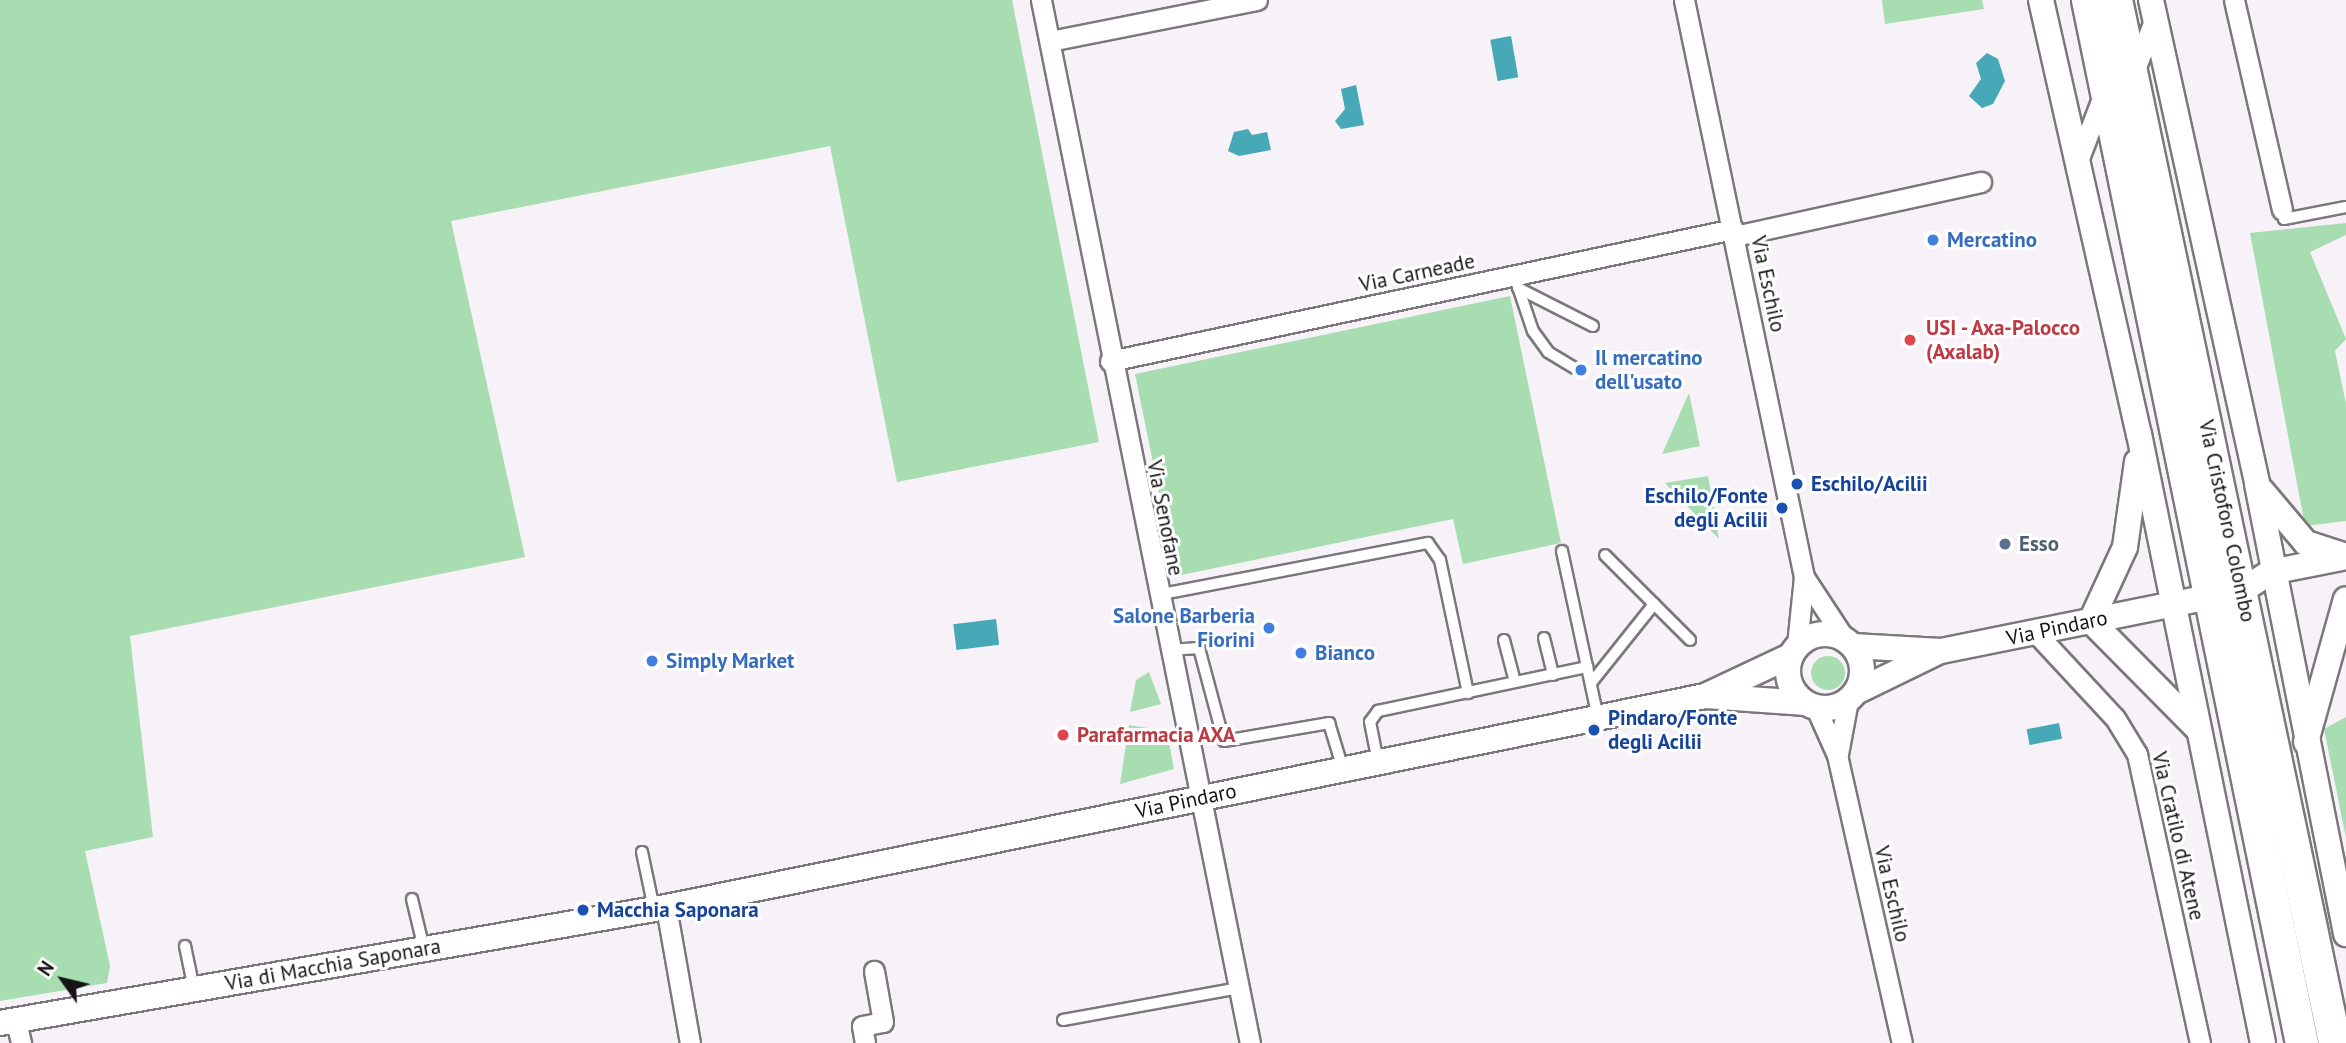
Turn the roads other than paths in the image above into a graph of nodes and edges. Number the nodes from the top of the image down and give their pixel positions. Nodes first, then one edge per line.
1 (1041, 0) edge
2 (1257, 0) edge
3 (1685, 0) edge
4 (2041, 0) edge
5 (2088, 0) edge
6 (2116, 0) edge
7 (2234, 0) edge
8 (2153, 9) edge
9 (1050, 41) junction
10 (2119, 82) junction
11 (2076, 169) junction
12 (1981, 183) dead end
13 (2346, 207) edge
14 (2282, 209) joint
15 (1734, 232) junction
16 (1516, 282) junction
17 (1593, 326) dead end
18 (1110, 361) junction
19 (1575, 368) dead end
20 (2139, 434) junction
21 (2257, 484) junction
22 (1562, 551) dead end
23 (1605, 555) dead end
24 (2346, 557) edge
25 (2271, 572) junction
26 (1804, 577) junction
27 (2243, 590) junction
28 (1157, 595) junction
29 (2210, 597) junction
30 (2346, 599) edge
31 (1654, 604) junction
32 (2173, 604) junction
33 (2091, 621) junction
34 (2035, 632) junction
35 (1544, 638) dead end
36 (1504, 640) dead end
37 (1690, 640) dead end
38 (1849, 642) junction
39 (1169, 650) junction
40 (1794, 651) junction
41 (1941, 651) junction
42 (1587, 667) junction
43 (1553, 675) junction
44 (1515, 682) junction
45 (1591, 682) junction
46 (1468, 693) junction
47 (1705, 696) junction
48 (1852, 696) junction
49 (1811, 705) junction
50 (1598, 718) junction
51 (2199, 730) junction
52 (2305, 746) junction
53 (1838, 755) junction
54 (1378, 763) junction
55 (1343, 769) junction
56 (1199, 799) junction
57 (642, 852) dead end
58 (412, 899) dead end
59 (660, 908) junction
60 (2346, 934) edge
61 (185, 946) dead end
62 (424, 949) junction
63 (874, 971) dead end
64 (1239, 988) junction
65 (194, 989) junction
66 (1063, 1020) dead end
67 (12, 1029) edge
68 (690, 1043) edge
69 (866, 1043) edge
70 (1250, 1043) edge
71 (1902, 1043) edge
72 (2200, 1043) edge
73 (2263, 1043) edge
74 (2302, 1043) edge
75 (2335, 1043) edge

1 - 9 street, Via Senofane
2 - 9 street
3 - 15 street, Via Eschilo
4 - 11 street
5 - 10 main road, Via Cristoforo Colombo
6 - 10 main road, Via Cristoforo Colombo
7 - 14 street
8 - 10 street
8 - 21 street, Via Cristoforo Colombo
9 - 18 street, Via Senofane
10 - 11 street
10 - 27 main road, Via Cristoforo Colombo
10 - 29 main road, Via Cristoforo Colombo
11 - 20 street
12 - 15 street, Via Carneade
13 - 14 lane
15 - 16 street, Via Carneade
15 - 26 street, Via Eschilo
16 - 17 lane
16 - 18 street, Via Carneade
16 - 19 lane
18 - 28 street, Via Senofane
20 - 32 street
20 - 33 street
21 - 24 street
21 - 25 street, Via Cristoforo Colombo
22 - 42 lane
23 - 31 lane
24 - 25 street
25 - 27 street
25 - 52 street, Via Cristoforo Colombo
26 - 38 street
26 - 40 street
27 - 29 street, Via Pindaro
27 - 75 main road, Via Cristoforo Colombo
28 - 39 street, Via Senofane
28 - 46 lane
29 - 32 street, Via Pindaro
29 - 74 main road, Via Cristoforo Colombo
30 - 52 street
31 - 37 lane
31 - 45 lane
32 - 33 street, Via Pindaro
32 - 51 street
33 - 34 street, Via Pindaro
33 - 51 street
34 - 41 street, Via Pindaro
34 - 72 street, Via Cratilo di Atene
35 - 43 lane
36 - 44 lane
38 - 40 street
38 - 41 street
38 - 48 street
39 - 55 lane
39 - 56 street, Via Senofane
40 - 47 street
40 - 49 street
41 - 48 street
42 - 43 lane
42 - 45 lane
43 - 44 lane
44 - 46 lane
45 - 50 lane
46 - 54 lane
47 - 49 street
47 - 50 street, Via Pindaro
48 - 49 street
48 - 53 street
49 - 53 street
50 - 54 street, Via Pindaro
51 - 73 street
52 - 60 street, Via Cristoforo Colombo
53 - 71 street, Via Eschilo
54 - 55 street, Via Pindaro
55 - 56 street, Via Pindaro
56 - 59 street, Via Pindaro
56 - 64 street, Via Senofane
57 - 59 lane
58 - 62 lane
59 - 62 street, Via di Macchia Saponara
59 - 68 street
61 - 65 lane
62 - 65 street, Via di Macchia Saponara
63 - 69 street
64 - 66 lane
64 - 70 street, Via Senofane
65 - 67 street, Via di Macchia Saponara

